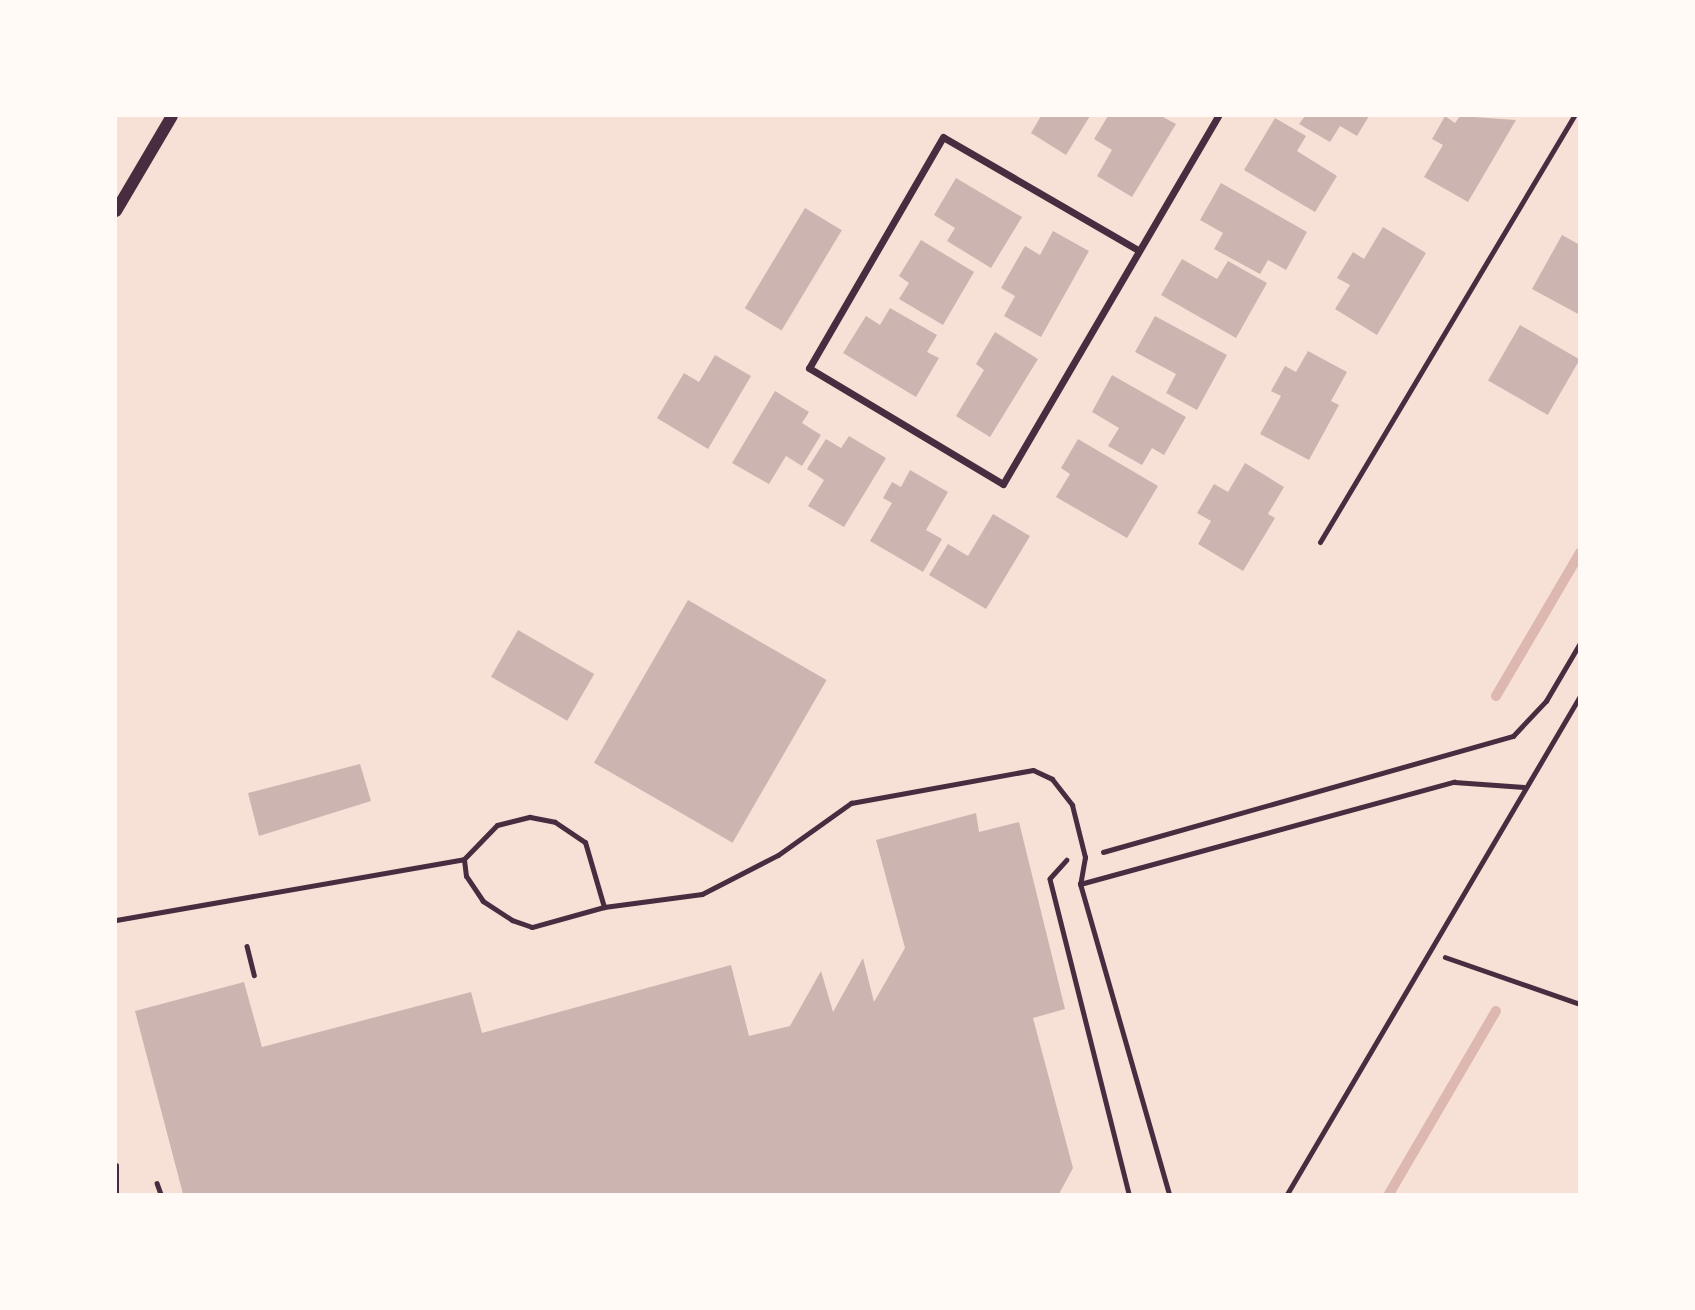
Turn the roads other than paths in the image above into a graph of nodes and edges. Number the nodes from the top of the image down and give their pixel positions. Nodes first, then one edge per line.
1 (172, 116) edge
2 (1218, 116) edge
3 (1574, 116) edge
4 (116, 211) edge
5 (1138, 250) junction
6 (1320, 542) dead end
7 (1580, 696) edge
8 (1524, 787) junction
9 (464, 859) junction
10 (1080, 884) junction
11 (604, 907) junction
12 (116, 920) edge
13 (116, 1165) edge
14 (116, 1193) edge
15 (1169, 1195) edge
16 (1287, 1195) edge

1 - 4 street
2 - 5 street
3 - 6 lane
5 - 5 street
7 - 8 lane
8 - 10 lane
8 - 16 lane
9 - 11 lane
9 - 11 lane
9 - 12 lane
10 - 11 lane
10 - 15 lane
13 - 14 lane

